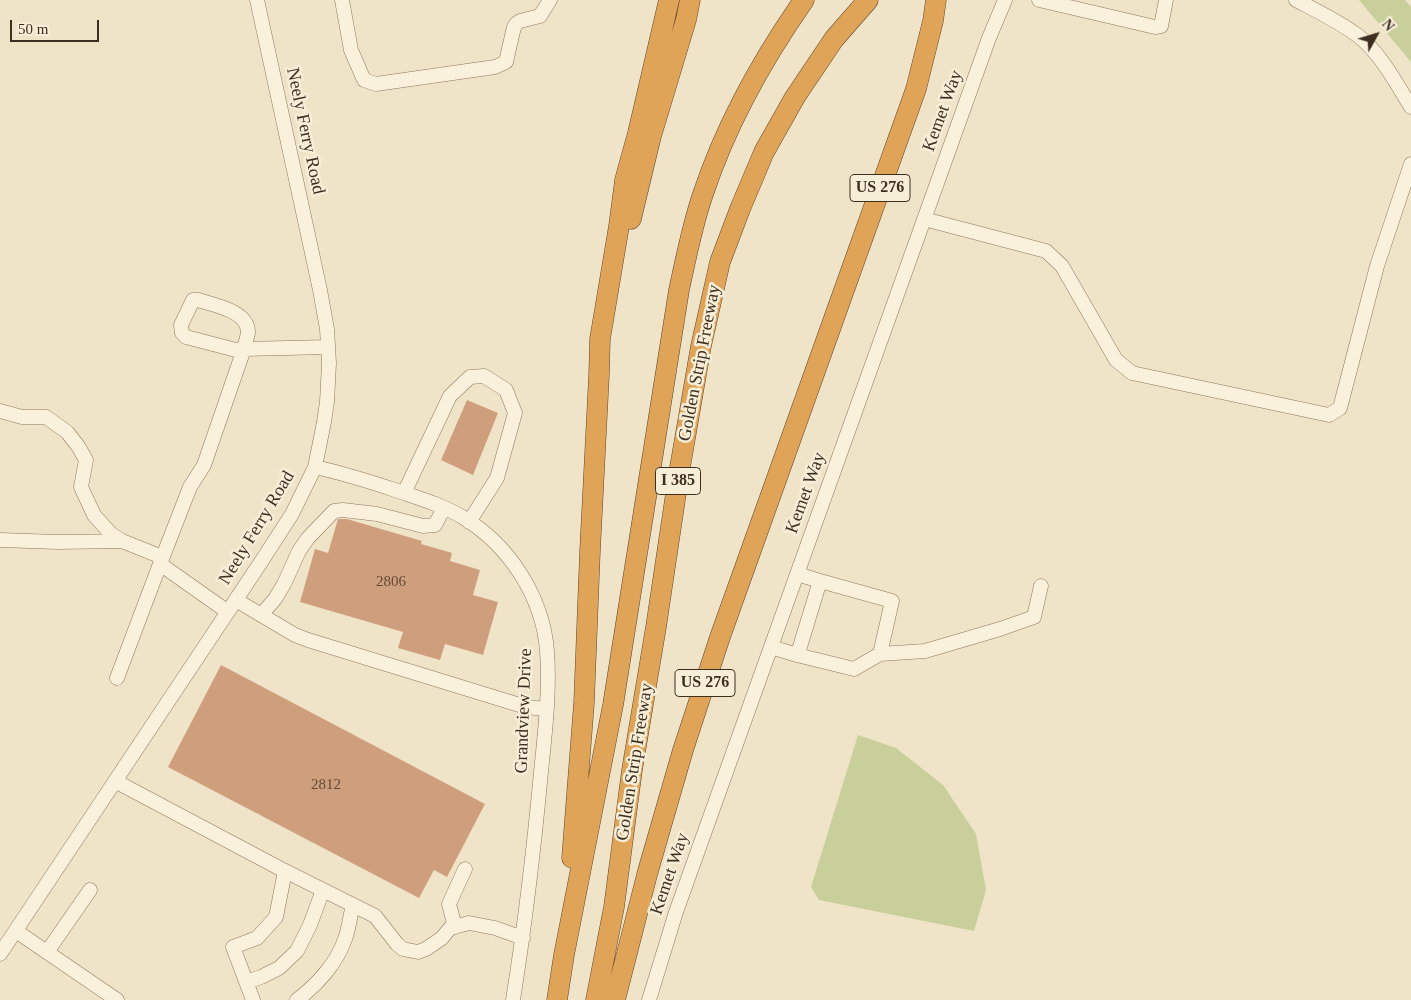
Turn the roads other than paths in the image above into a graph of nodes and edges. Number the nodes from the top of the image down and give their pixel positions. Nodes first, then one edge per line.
1 (257, 0) edge
2 (342, 0) edge
3 (550, 0) edge
4 (669, 0) edge
5 (690, 0) edge
6 (804, 0) edge
7 (868, 0) edge
8 (936, 0) edge
9 (1005, 0) edge
10 (1039, 0) edge
11 (1166, 0) edge
12 (1296, 0) edge
13 (1069, 3) edge
14 (1411, 107) edge
15 (1411, 164) edge
16 (924, 219) junction
17 (600, 339) junction
18 (328, 347) junction
19 (244, 348) junction
20 (0, 411) edge
21 (315, 467) junction
22 (404, 493) junction
23 (444, 508) junction
24 (470, 522) junction
25 (0, 540) edge
26 (122, 541) junction
27 (161, 561) junction
28 (797, 574) junction
29 (820, 581) junction
30 (1041, 586) dead end
31 (236, 600) junction
32 (228, 612) junction
33 (261, 615) junction
34 (771, 647) junction
35 (880, 654) junction
36 (797, 655) junction
37 (117, 678) dead end
38 (546, 709) junction
39 (115, 781) junction
40 (465, 869) dead end
41 (285, 872) junction
42 (90, 890) dead end
43 (323, 890) junction
44 (353, 905) junction
45 (455, 927) junction
46 (16, 931) junction
47 (523, 938) junction
48 (47, 952) junction
49 (0, 954) edge
50 (564, 955) junction
51 (246, 982) junction
52 (116, 1000) edge
53 (253, 1000) edge
54 (297, 1000) edge
55 (513, 1000) edge
56 (557, 1000) edge
57 (596, 1000) edge
58 (614, 1000) edge
59 (649, 1000) edge

1 - 18 street, Neely Ferry Road
2 - 3 street
4 - 17 highway
5 - 17 highway
6 - 50 highway, Golden Strip Freeway / I 385
7 - 57 highway, Golden Strip Freeway / I 385
8 - 58 highway, US 276
9 - 16 street, Kemet Way
10 - 13 street
11 - 13 street
12 - 14 street
15 - 16 street
16 - 28 street, Kemet Way
17 - 50 highway
18 - 19 street
18 - 21 street, Neely Ferry Road
19 - 19 street
19 - 27 street
20 - 26 street
21 - 22 street, Grandview Drive
21 - 31 street, Neely Ferry Road
22 - 23 street, Grandview Drive
22 - 24 street
23 - 24 street, Grandview Drive
23 - 33 street
24 - 38 street, Grandview Drive
25 - 26 street
26 - 27 street
27 - 32 street
27 - 37 street
28 - 29 street
28 - 34 street, Kemet Way
29 - 35 street
29 - 36 street
30 - 35 street
31 - 32 street, Neely Ferry Road
31 - 33 street
32 - 39 street, Neely Ferry Road
33 - 38 street
34 - 36 street
34 - 59 street, Kemet Way
35 - 36 street
38 - 47 street, Grandview Drive
39 - 41 street
39 - 46 street, Neely Ferry Road
40 - 45 street
41 - 43 street
41 - 51 street
42 - 48 street
43 - 44 street
43 - 51 street
44 - 45 street
44 - 54 street
45 - 47 street
46 - 48 street
46 - 49 street, Neely Ferry Road
47 - 55 street, Grandview Drive
48 - 52 street
50 - 56 highway, Golden Strip Freeway / I 385
51 - 53 street

